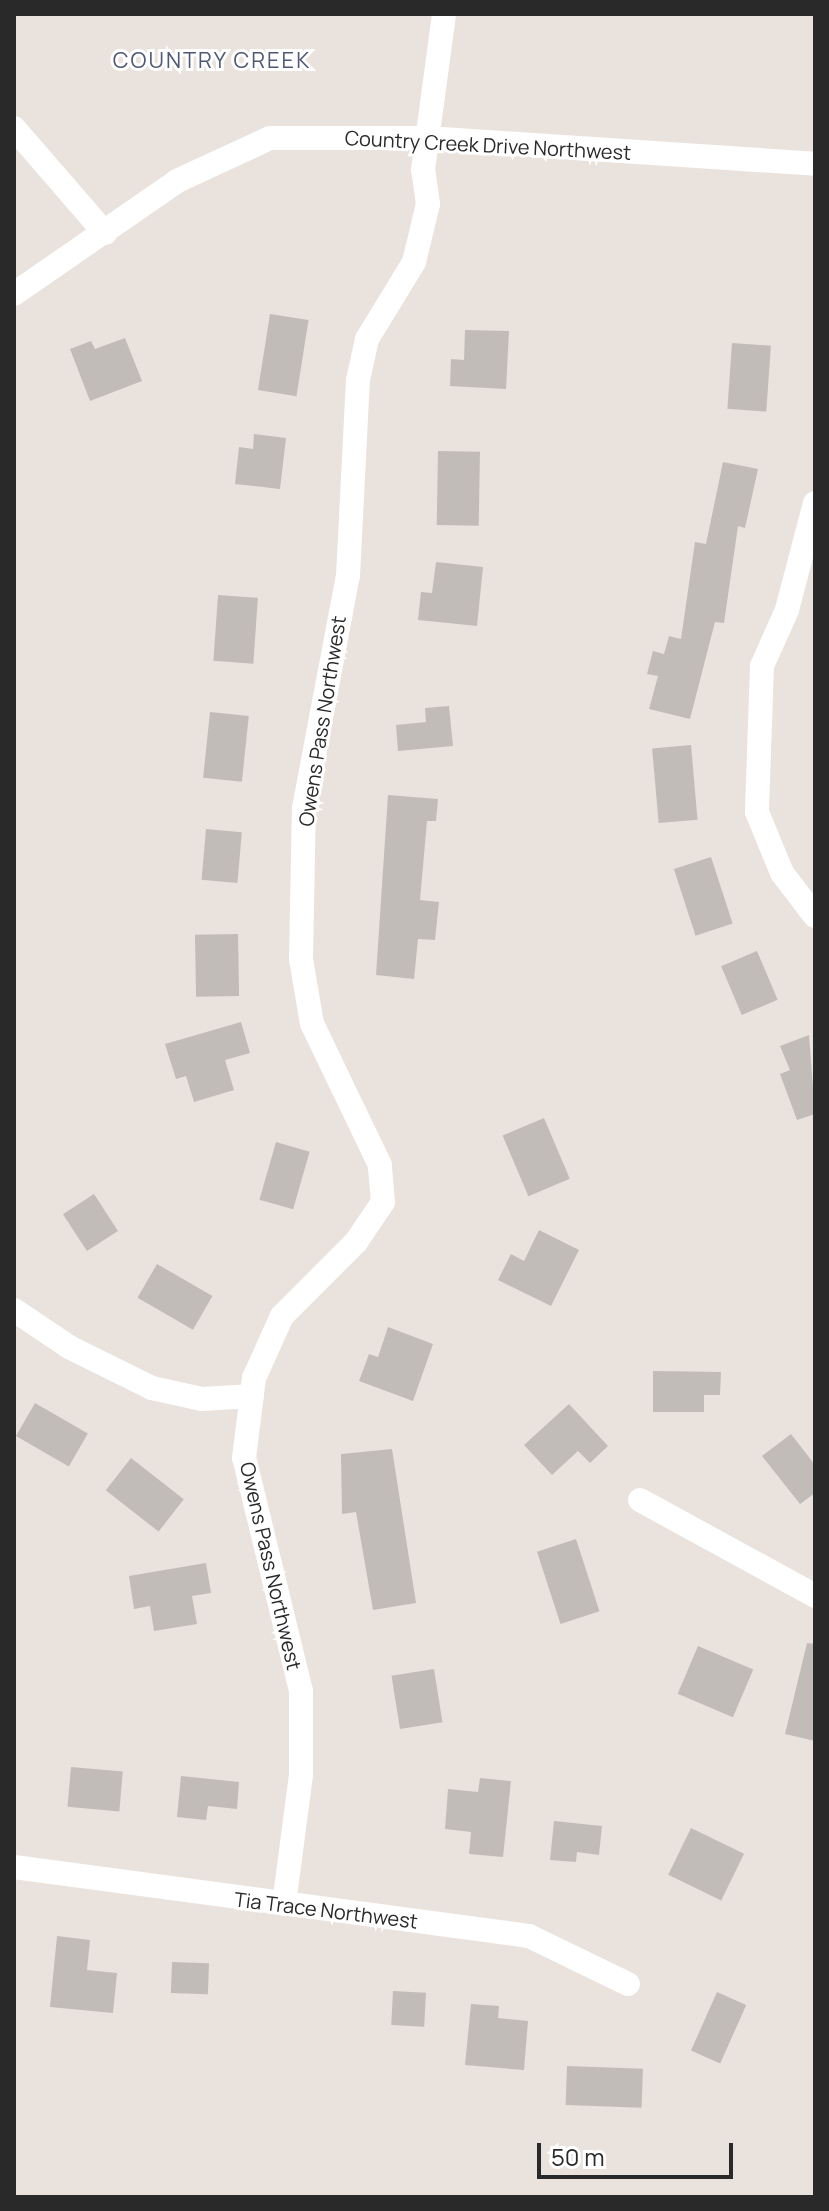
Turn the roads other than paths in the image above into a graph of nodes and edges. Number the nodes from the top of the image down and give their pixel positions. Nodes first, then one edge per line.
1 (444, 14) edge
2 (14, 128) edge
3 (427, 138) junction
4 (815, 164) edge
5 (105, 233) junction
6 (14, 294) edge
7 (815, 503) edge
8 (815, 916) edge
9 (14, 1310) edge
10 (252, 1396) junction
11 (640, 1500) dead end
12 (815, 1596) edge
13 (14, 1867) edge
14 (284, 1904) junction
15 (628, 1984) dead end

1 - 3 street, Owens Pass Northwest
2 - 5 street
3 - 4 street, Country Creek Drive Northwest
3 - 5 street, Country Creek Drive Northwest
3 - 10 street, Owens Pass Northwest
5 - 6 street, Country Creek Drive Northwest
7 - 8 street
9 - 10 street
10 - 14 street, Owens Pass Northwest
11 - 12 street
13 - 14 street, Tia Trace Northwest
14 - 15 street, Tia Trace Northwest

